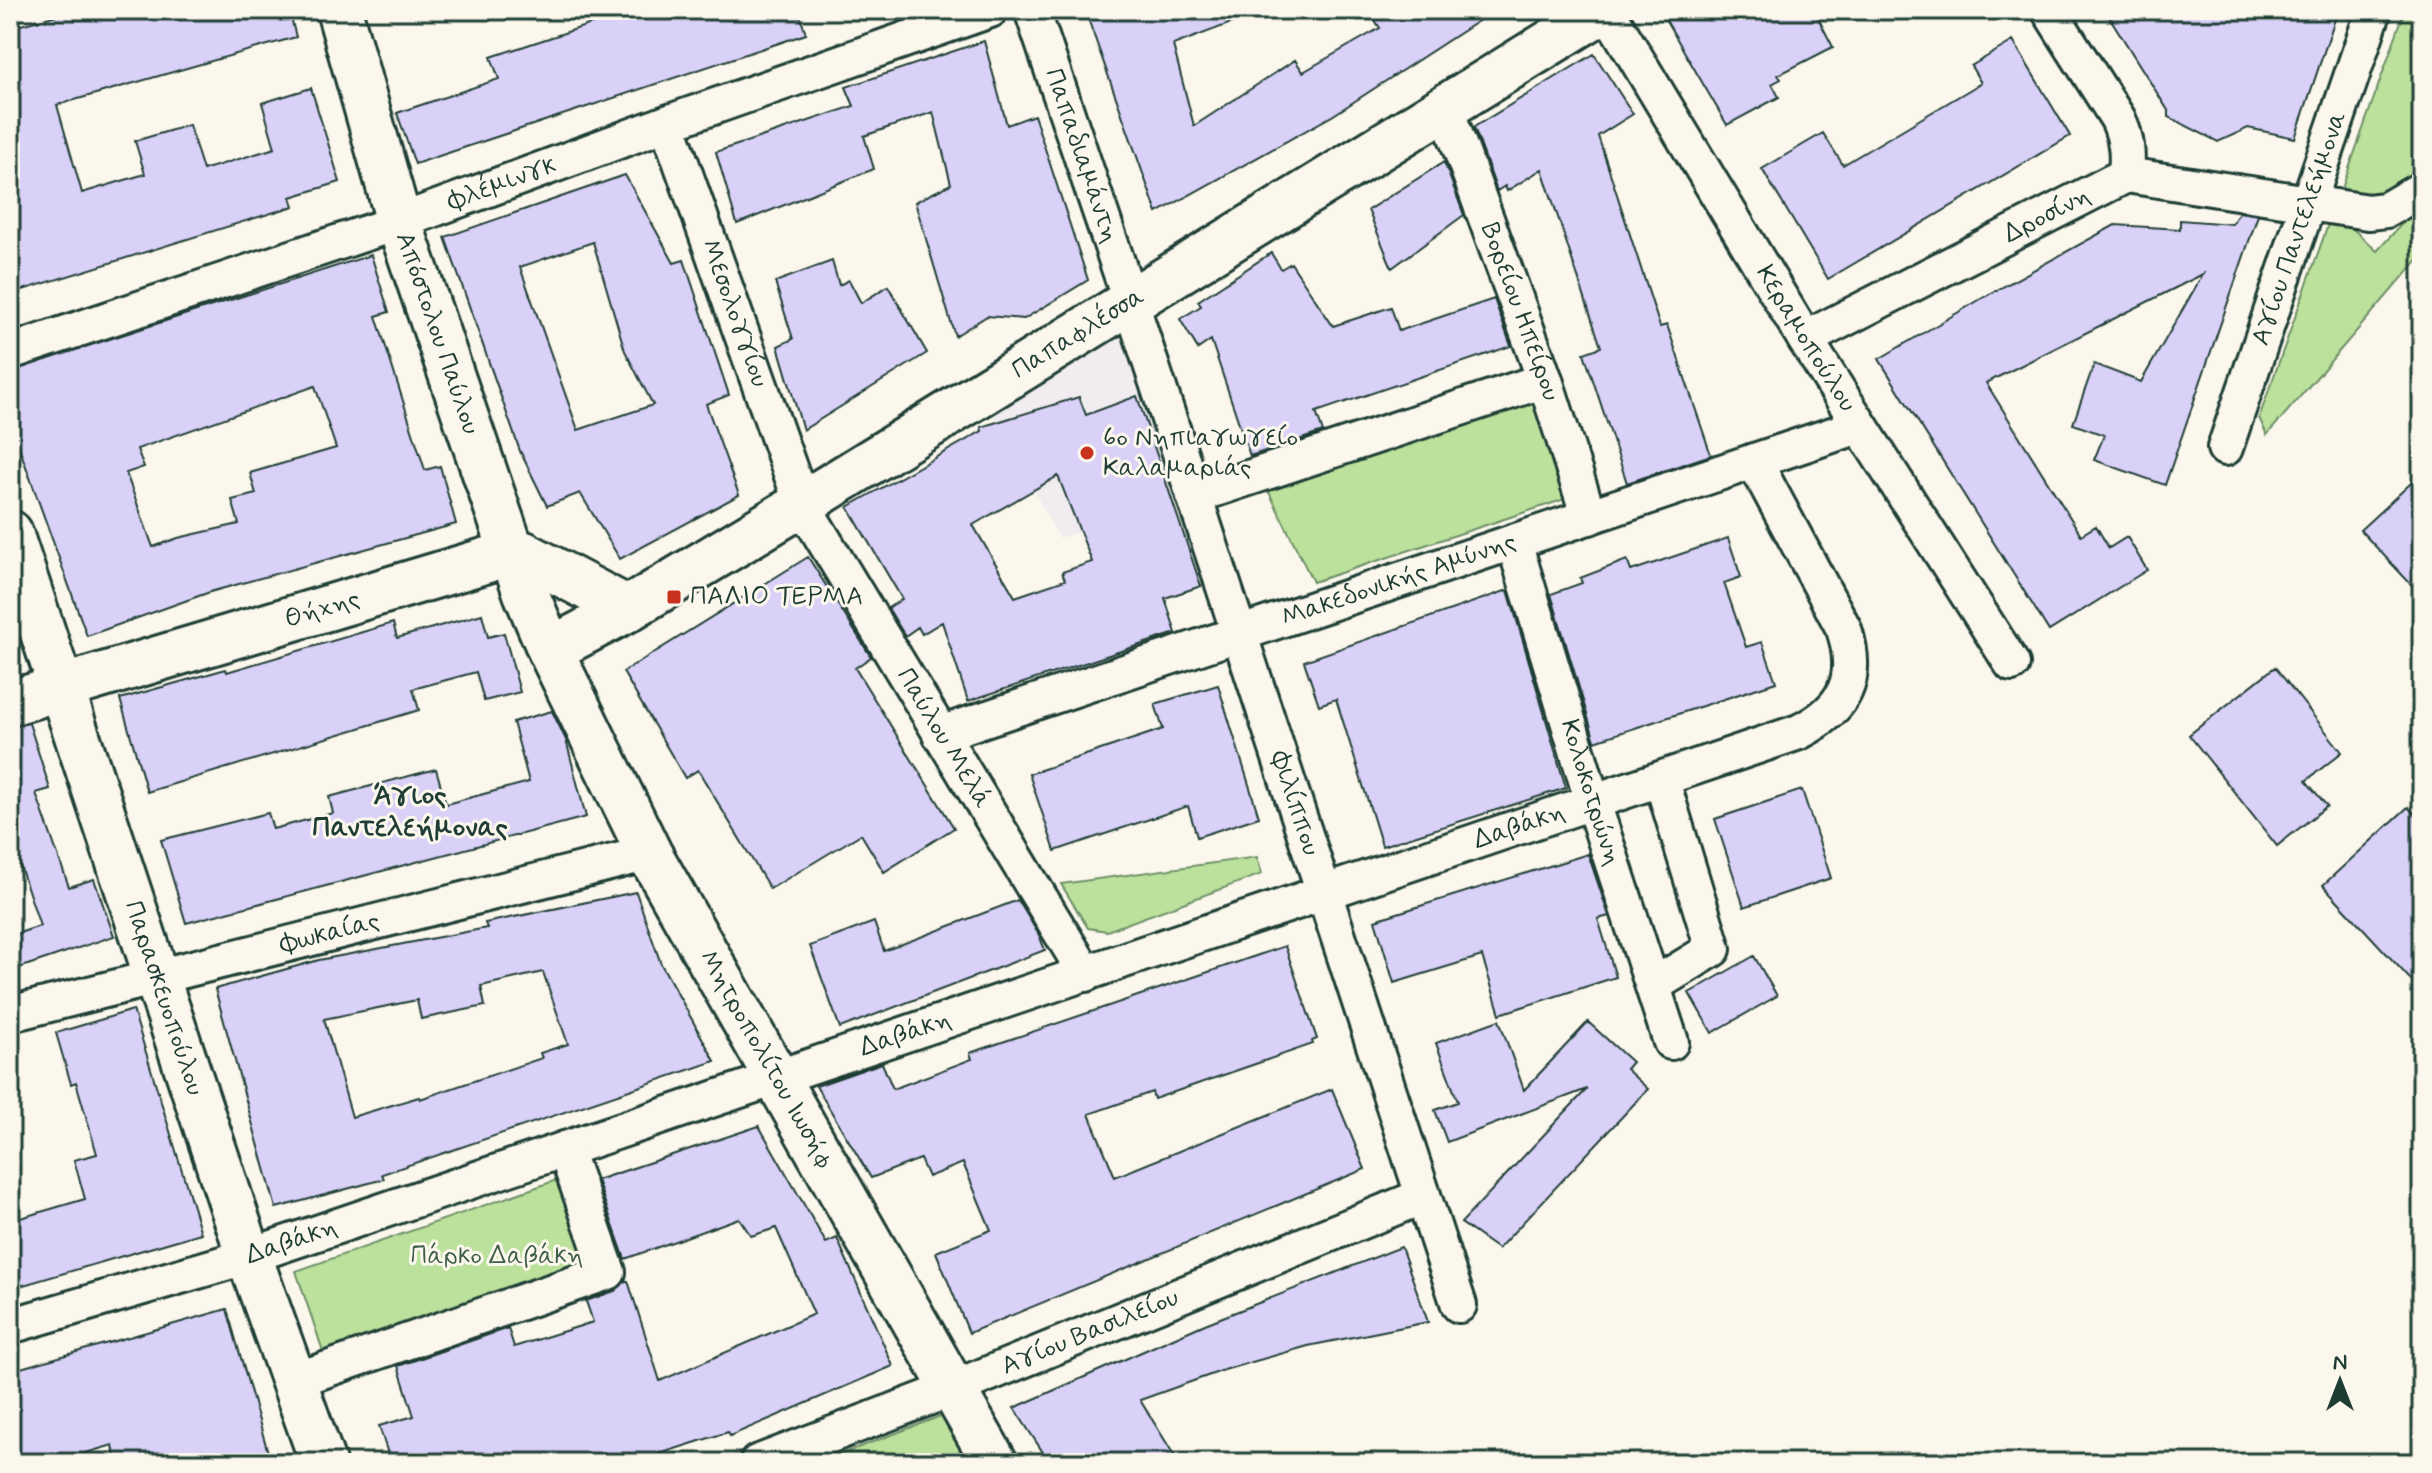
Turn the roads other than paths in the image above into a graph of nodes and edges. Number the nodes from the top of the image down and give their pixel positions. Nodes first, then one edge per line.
1 (339, 10) edge
2 (990, 10) edge
3 (1032, 10) edge
4 (1605, 10) edge
5 (2049, 10) edge
6 (2374, 10) edge
7 (1446, 109) junction
8 (667, 123) junction
9 (2126, 175) junction
10 (2422, 189) edge
11 (2307, 204) junction
12 (399, 222) junction
13 (1131, 303) junction
14 (1805, 339) junction
15 (10, 352) edge
16 (1545, 380) junction
17 (1859, 426) junction
18 (2225, 448) dead end
19 (1754, 461) junction
20 (1194, 496) junction
21 (802, 504) junction
22 (1589, 517) junction
23 (10, 533) edge
24 (1514, 542) junction
25 (511, 553) junction
26 (628, 609) junction
27 (1239, 633) junction
28 (550, 650) junction
29 (2012, 664) dead end
30 (62, 689) junction
31 (10, 703) edge
32 (940, 734) junction
33 (1662, 781) junction
34 (1593, 803) junction
35 (649, 853) junction
36 (1325, 893) junction
37 (1086, 974) junction
38 (155, 976) junction
39 (1654, 985) junction
40 (10, 1014) edge
41 (1671, 1042) dead end
42 (779, 1078) junction
43 (565, 1149) junction
44 (1423, 1196) junction
45 (249, 1256) junction
46 (1459, 1305) dead end
47 (10, 1326) edge
48 (293, 1381) junction
49 (954, 1388) junction
50 (323, 1463) edge
51 (757, 1463) edge
52 (995, 1463) edge

1 - 12 street, Απόστολου Παύλου
2 - 8 street, Φλέμινγκ
3 - 13 street, Παπαδιαμάντη
4 - 7 street, Παπαφλέσσα
4 - 14 street, Κεραμοπούλου
5 - 9 street
6 - 11 street, Αγίου Παντελεήμονα
7 - 13 street, Παπαφλέσσα
7 - 16 street, Βορείου Ηπείρου
8 - 12 street, Φλέμινγκ
8 - 21 street, Μεσολογγίου
9 - 11 street
9 - 14 street, Δροσίνη
10 - 11 street
11 - 18 street, Αγίου Παντελεήμονα
12 - 15 street, Φλέμινγκ
12 - 25 street, Απόστολου Παύλου
13 - 20 street, Φιλίππου
13 - 21 street, Παπαφλέσσα
14 - 17 street, Κεραμοπούλου
16 - 20 street
16 - 22 street, Βορείου Ηπείρου
17 - 19 street, Μακεδονικής Αμύνης
17 - 29 street, Κεραμοπούλου
19 - 22 street, Μακεδονικής Αμύνης
19 - 33 street, Δαβάκη
20 - 27 street, Φιλίππου
21 - 26 street, Παπαφλέσσα
21 - 32 street, Παύλου Μελά
22 - 24 street, Μακεδονικής Αμύνης
23 - 30 street, Παρασκευοπούλου
24 - 27 street, Μακεδονικής Αμύνης
24 - 34 street, Κολοκοτρώνη
25 - 26 street
25 - 28 street, Απόστολου Παύλου
25 - 30 street, Θήχης
26 - 28 street, Παπαφλέσσα
27 - 32 street, Μακεδονικής Αμύνης
27 - 36 street, Φιλίππου
28 - 35 street, Μητροπολίτου Ιωσήφ
30 - 31 street, Θήχης
30 - 38 street, Παρασκευοπούλου
32 - 37 street, Παύλου Μελά
33 - 34 street, Δαβάκη
33 - 39 street
34 - 36 street, Δαβάκη
34 - 39 street, Κολοκοτρώνη
35 - 38 street, Φωκαίας
35 - 42 street, Μητροπολίτου Ιωσήφ
36 - 37 street, Δαβάκη
36 - 44 street, Φιλίππου
37 - 42 street, Δαβάκη
38 - 40 street, Φωκαίας
38 - 45 street, Παρασκευοπούλου
39 - 41 street, Κολοκοτρώνη
42 - 43 street, Δαβάκη
42 - 49 street, Μητροπολίτου Ιωσήφ
43 - 45 street, Δαβάκη
43 - 48 street
44 - 46 street, Φιλίππου
44 - 49 street, Αγίου Βασιλείου
45 - 47 street, Δαβάκη
45 - 48 street, Παρασκευοπούλου
48 - 50 street, Παρασκευοπούλου
49 - 51 street, Αγίου Βασιλείου
49 - 52 street, Μητροπολίτου Ιωσήφ

